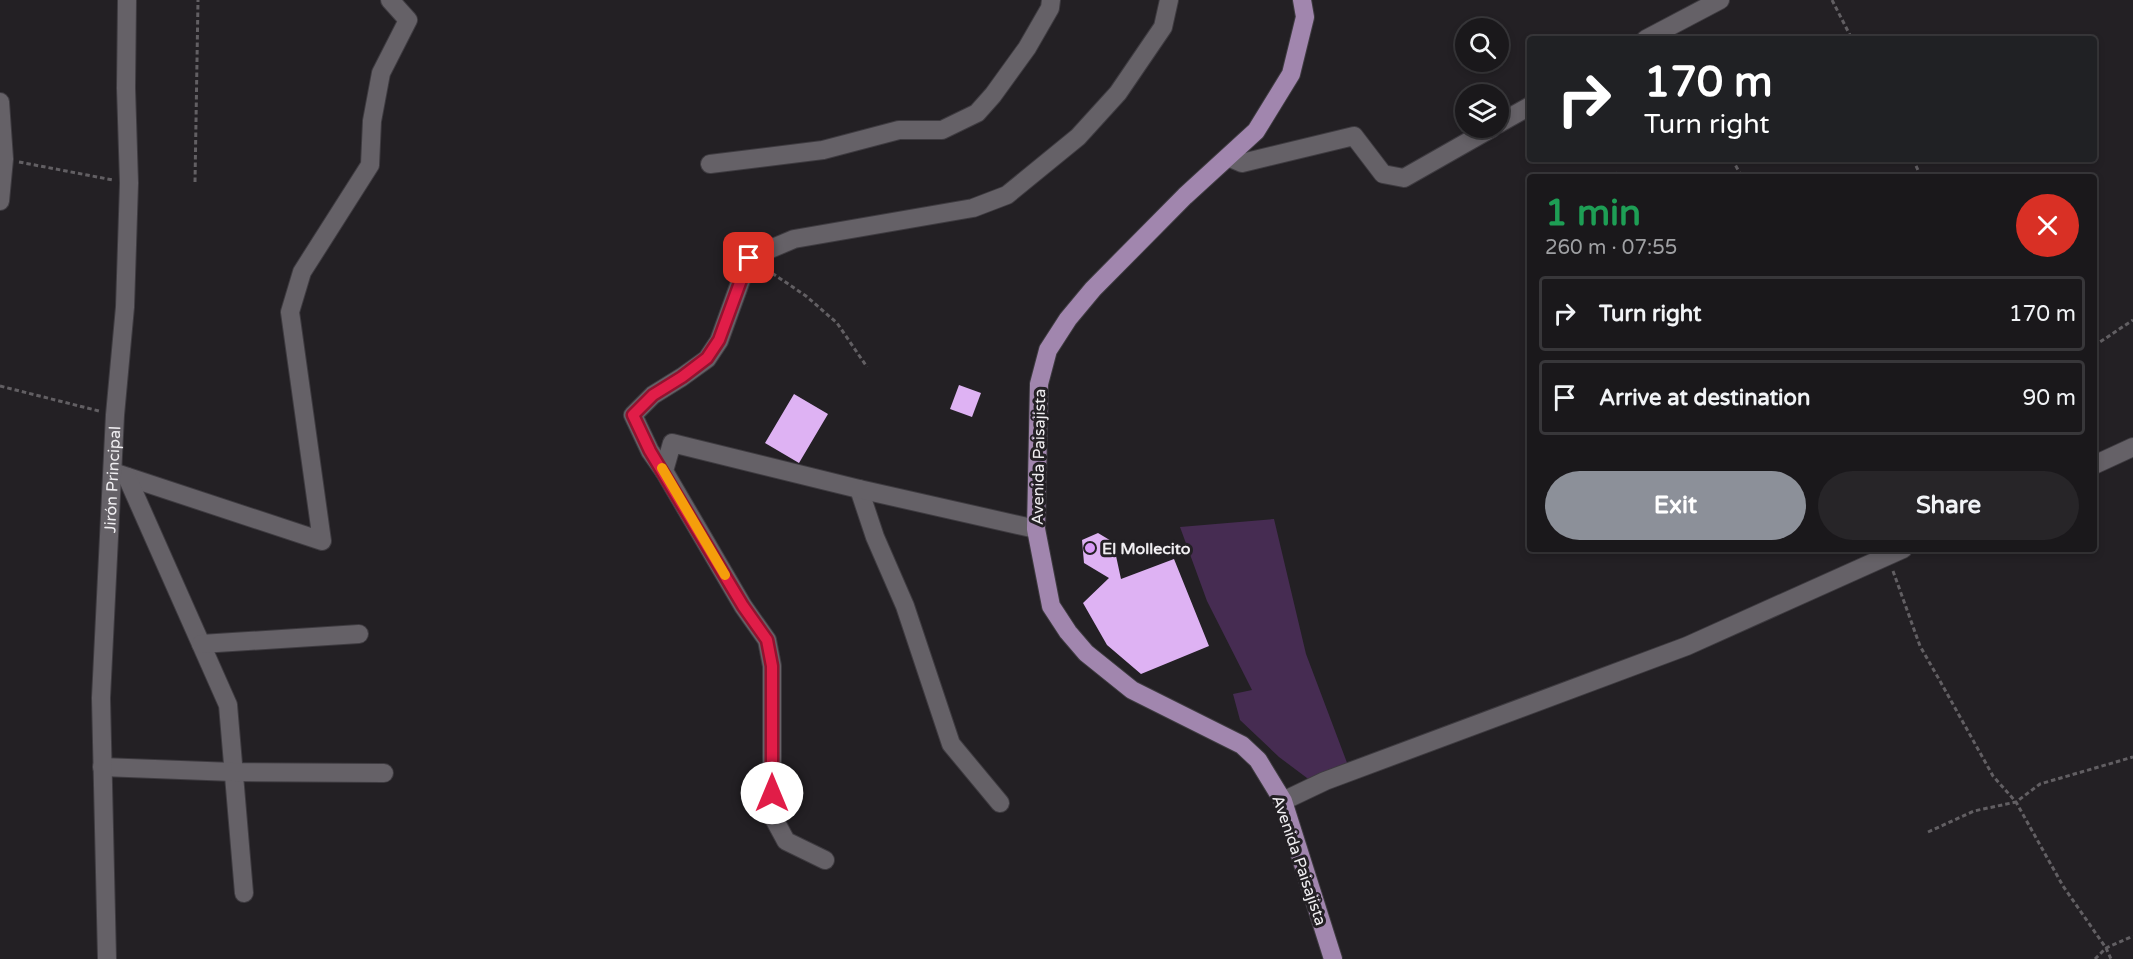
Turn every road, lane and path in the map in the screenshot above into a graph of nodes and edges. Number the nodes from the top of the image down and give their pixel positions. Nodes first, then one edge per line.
1 (127, 0) edge
2 (198, 0) edge
3 (390, 0) edge
4 (1051, 0) edge
5 (1169, 0) edge
6 (1302, 0) edge
7 (1720, 0) edge
8 (1832, 0) edge
9 (1652, 36) edge
10 (1850, 36) edge
11 (0, 102) edge
12 (1527, 108) edge
13 (1509, 118) edge
14 (1474, 138) edge
15 (1228, 157) junction
16 (2, 159) edge
17 (710, 164) dead end
18 (1616, 172) dead end
19 (1619, 174) edge
20 (195, 182) dead end
21 (129, 183) junction
22 (0, 201) edge
23 (749, 258) junction
24 (2133, 320) edge
25 (2097, 344) edge
26 (867, 367) dead end
27 (0, 386) edge
28 (115, 415) junction
29 (2133, 447) edge
30 (2097, 464) edge
31 (664, 471) junction
32 (120, 474) junction
33 (859, 489) junction
34 (1036, 529) junction
35 (1895, 552) edge
36 (359, 634) dead end
37 (201, 644) junction
38 (2133, 757) edge
39 (102, 767) junction
40 (233, 772) junction
41 (384, 773) dead end
42 (1283, 801) junction
43 (2016, 801) junction
44 (1000, 803) dead end
45 (1928, 832) dead end
46 (825, 860) dead end
47 (244, 893) dead end
48 (2133, 936) edge
49 (2106, 948) junction
50 (107, 959) edge
51 (1333, 959) edge
52 (2095, 959) edge
53 (2111, 959) edge

1 - 21 street, Jirón Principal
2 - 20 path
3 - 32 street
4 - 17 street
5 - 23 street
6 - 15 main road, Avenida Paisajista
7 - 9 street
8 - 10 path
11 - 16 street
12 - 13 street
14 - 15 street
15 - 34 main road, Avenida Paisajista
16 - 21 path
16 - 22 street
18 - 19 path
21 - 28 street, Jirón Principal
23 - 26 path
23 - 31 street
24 - 25 path
27 - 28 path
28 - 32 street, Jirón Principal
29 - 30 street
31 - 33 street
31 - 46 street
32 - 37 street
32 - 39 street, Jirón Principal
33 - 34 street
33 - 44 street
34 - 42 main road, Avenida Paisajista
35 - 42 street
35 - 43 path
36 - 37 street
37 - 40 street
38 - 43 path
39 - 40 street
39 - 50 street, Jirón Principal
40 - 41 street
40 - 47 street
42 - 51 main road, Avenida Paisajista
43 - 45 path
43 - 49 path
48 - 49 path
49 - 52 path
49 - 53 path

